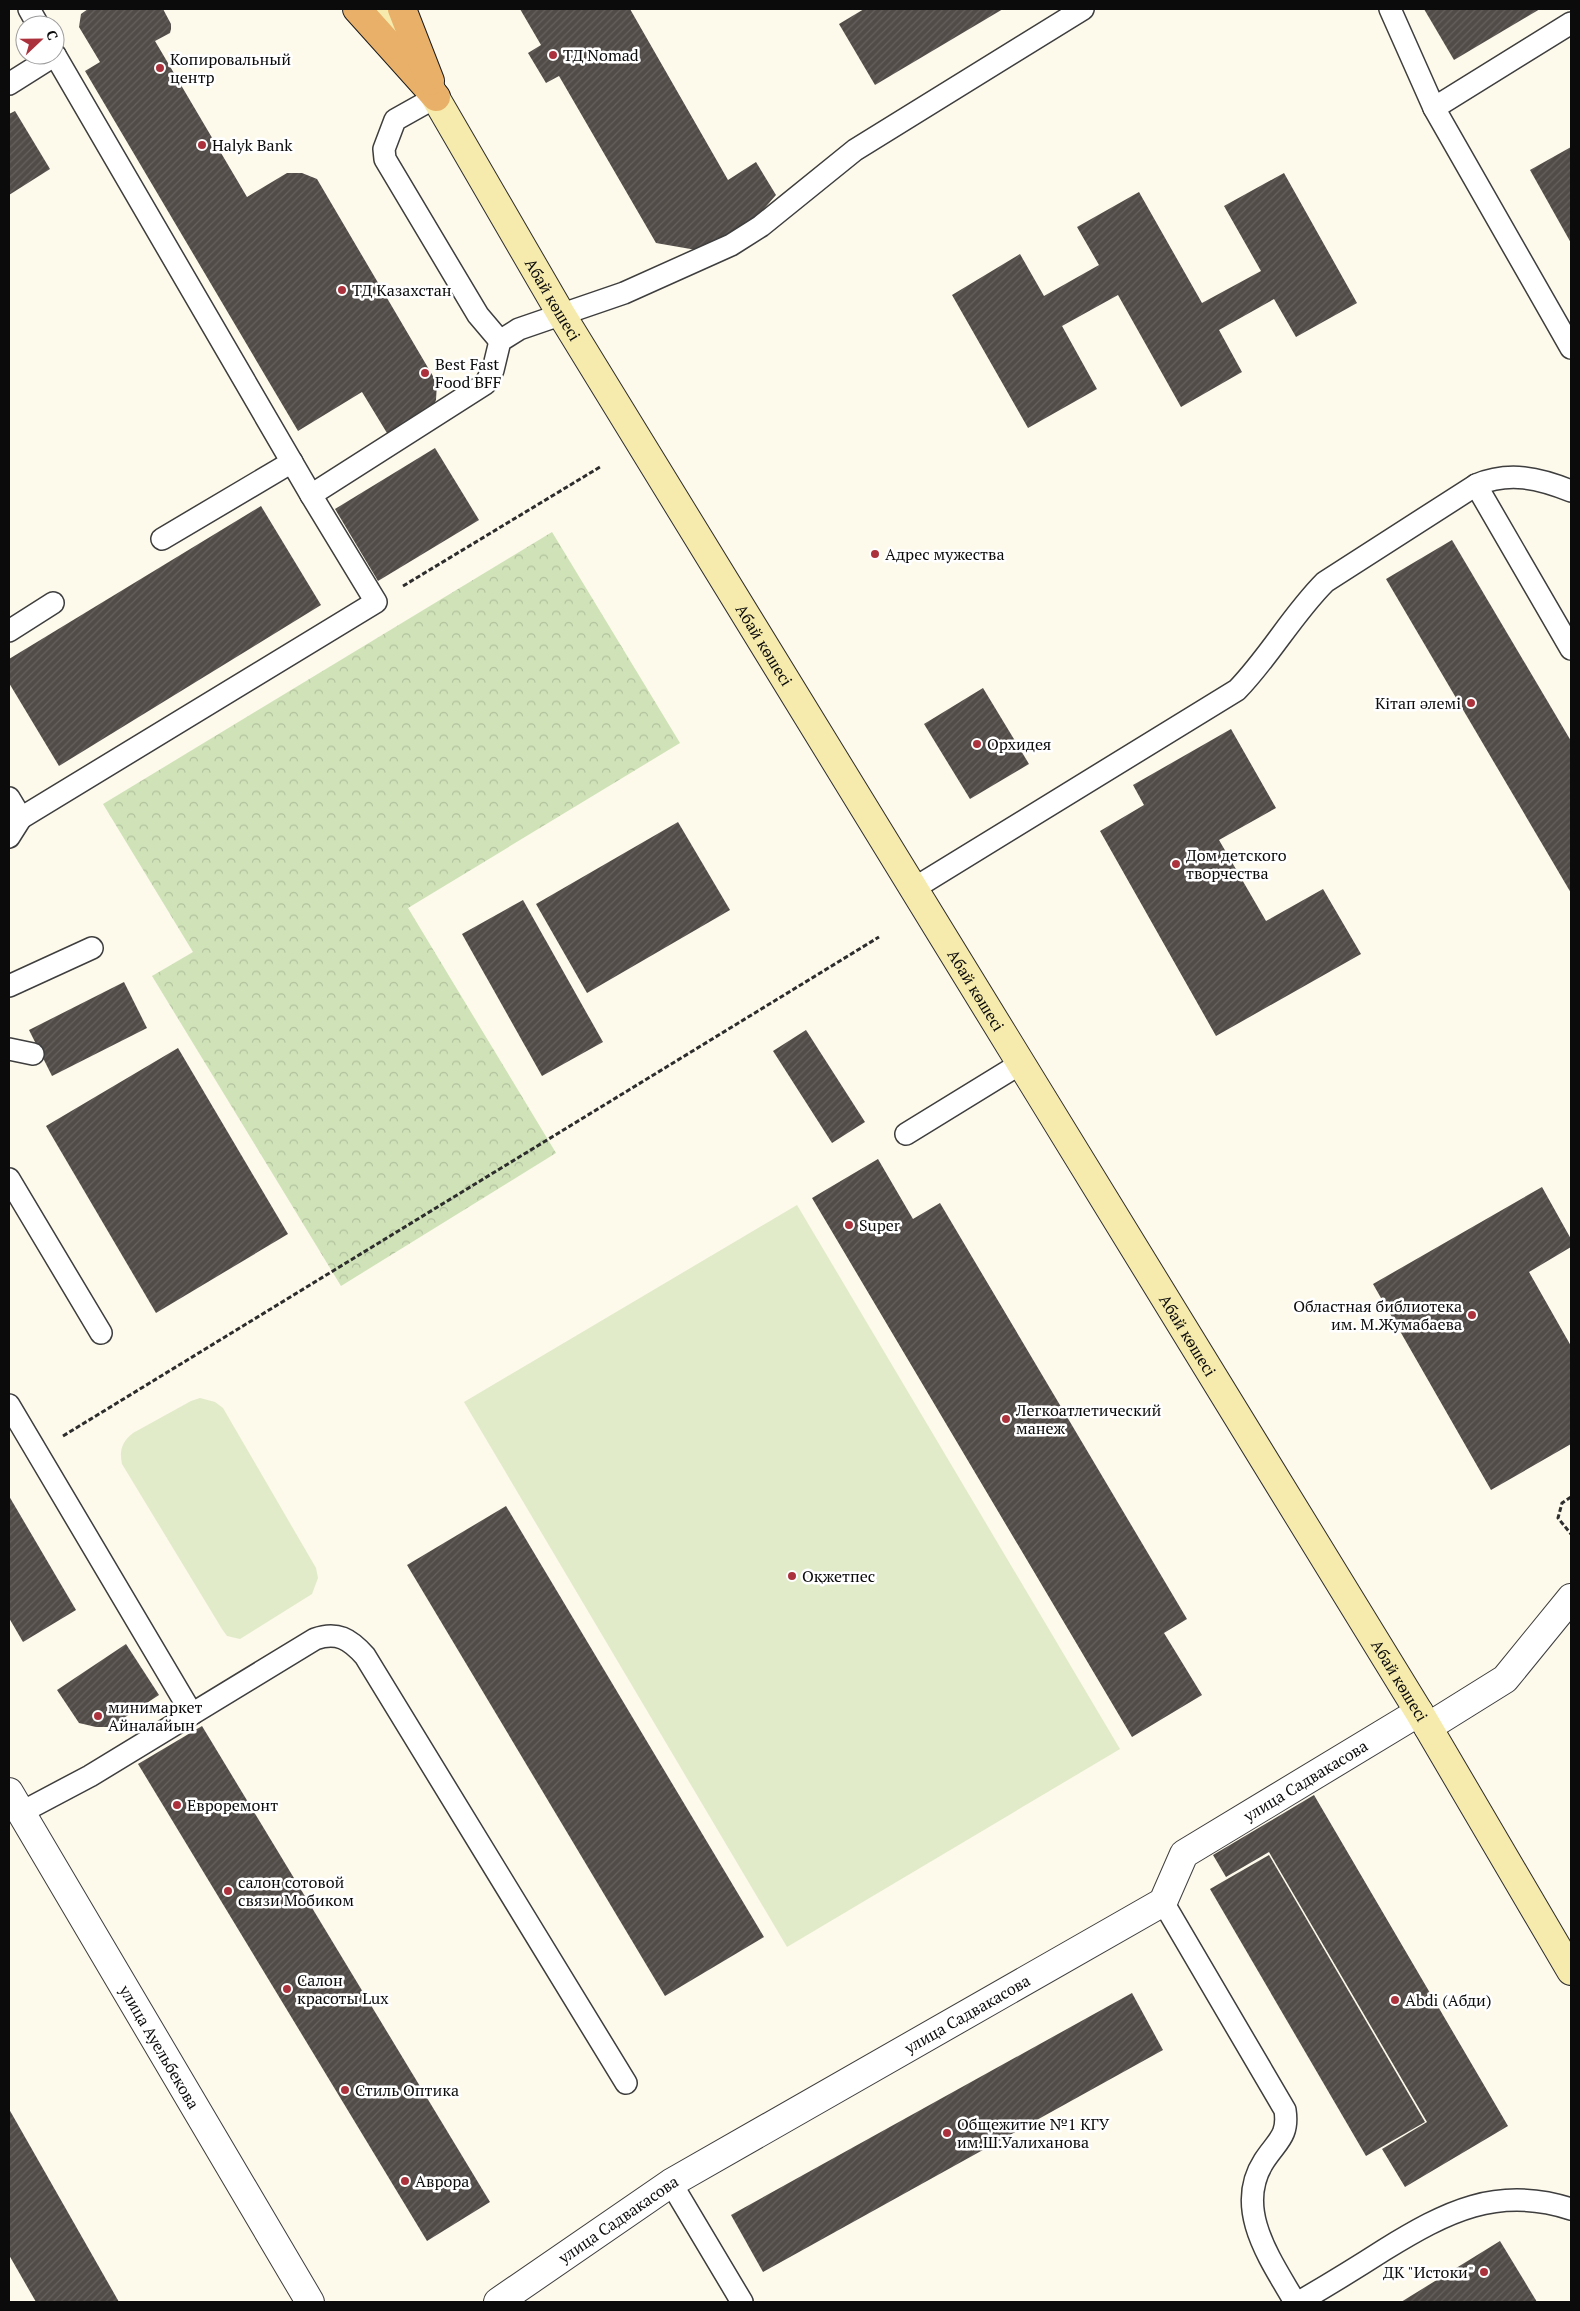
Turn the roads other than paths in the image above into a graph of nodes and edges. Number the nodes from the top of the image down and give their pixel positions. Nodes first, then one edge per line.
1 (357, 9) edge
2 (384, 9) edge
3 (402, 9) edge
4 (1083, 9) edge
5 (1390, 9) edge
6 (1571, 24) edge
7 (39, 65) edge
8 (61, 65) edge
9 (9, 84) edge
10 (436, 97) junction
11 (1434, 108) junction
12 (561, 314) junction
13 (500, 341) junction
14 (1571, 348) edge
15 (292, 462) junction
16 (1476, 485) junction
17 (1571, 491) edge
18 (311, 495) junction
19 (162, 539) dead end
20 (53, 603) dead end
21 (9, 630) edge
22 (1571, 649) edge
23 (9, 798) edge
24 (20, 818) junction
25 (9, 838) edge
26 (913, 889) junction
27 (92, 948) dead end
28 (9, 986) edge
29 (9, 1049) edge
30 (33, 1054) dead end
31 (1020, 1064) junction
32 (906, 1134) dead end
33 (9, 1179) edge
34 (100, 1333) dead end
35 (9, 1405) edge
36 (1571, 1598) edge
37 (192, 1714) junction
38 (1424, 1719) junction
39 (15, 1802) edge
40 (1163, 1902) junction
41 (1571, 1971) edge
42 (626, 2083) dead end
43 (671, 2183) junction
44 (1571, 2209) edge
45 (310, 2302) edge
46 (498, 2302) edge
47 (742, 2302) edge
48 (1295, 2302) edge
49 (1299, 2302) edge

1 - 10 highway
2 - 10 main road, Абай көшесі
3 - 10 highway
4 - 12 lane
5 - 11 lane
6 - 11 lane
7 - 9 lane
8 - 15 lane
10 - 12 main road, Абай көшесі
10 - 13 lane
11 - 14 lane
12 - 13 lane
12 - 26 main road, Абай көшесі
13 - 18 lane
15 - 18 lane
15 - 19 lane
16 - 17 lane
16 - 22 lane
16 - 26 lane
18 - 24 lane
20 - 21 lane
23 - 24 lane
24 - 25 lane
26 - 31 main road, Абай көшесі
27 - 28 lane
29 - 30 lane
31 - 32 lane
31 - 38 main road, Абай көшесі
33 - 34 lane
35 - 37 lane
36 - 38 street, улица Садвакасова
37 - 39 lane
37 - 42 lane
38 - 40 street, улица Садвакасова
38 - 41 main road, Абай көшесі
39 - 45 street, улица Ауельбекова
40 - 43 street, улица Садвакасова
40 - 48 lane
43 - 46 street, улица Садвакасова
43 - 47 lane
44 - 49 lane

